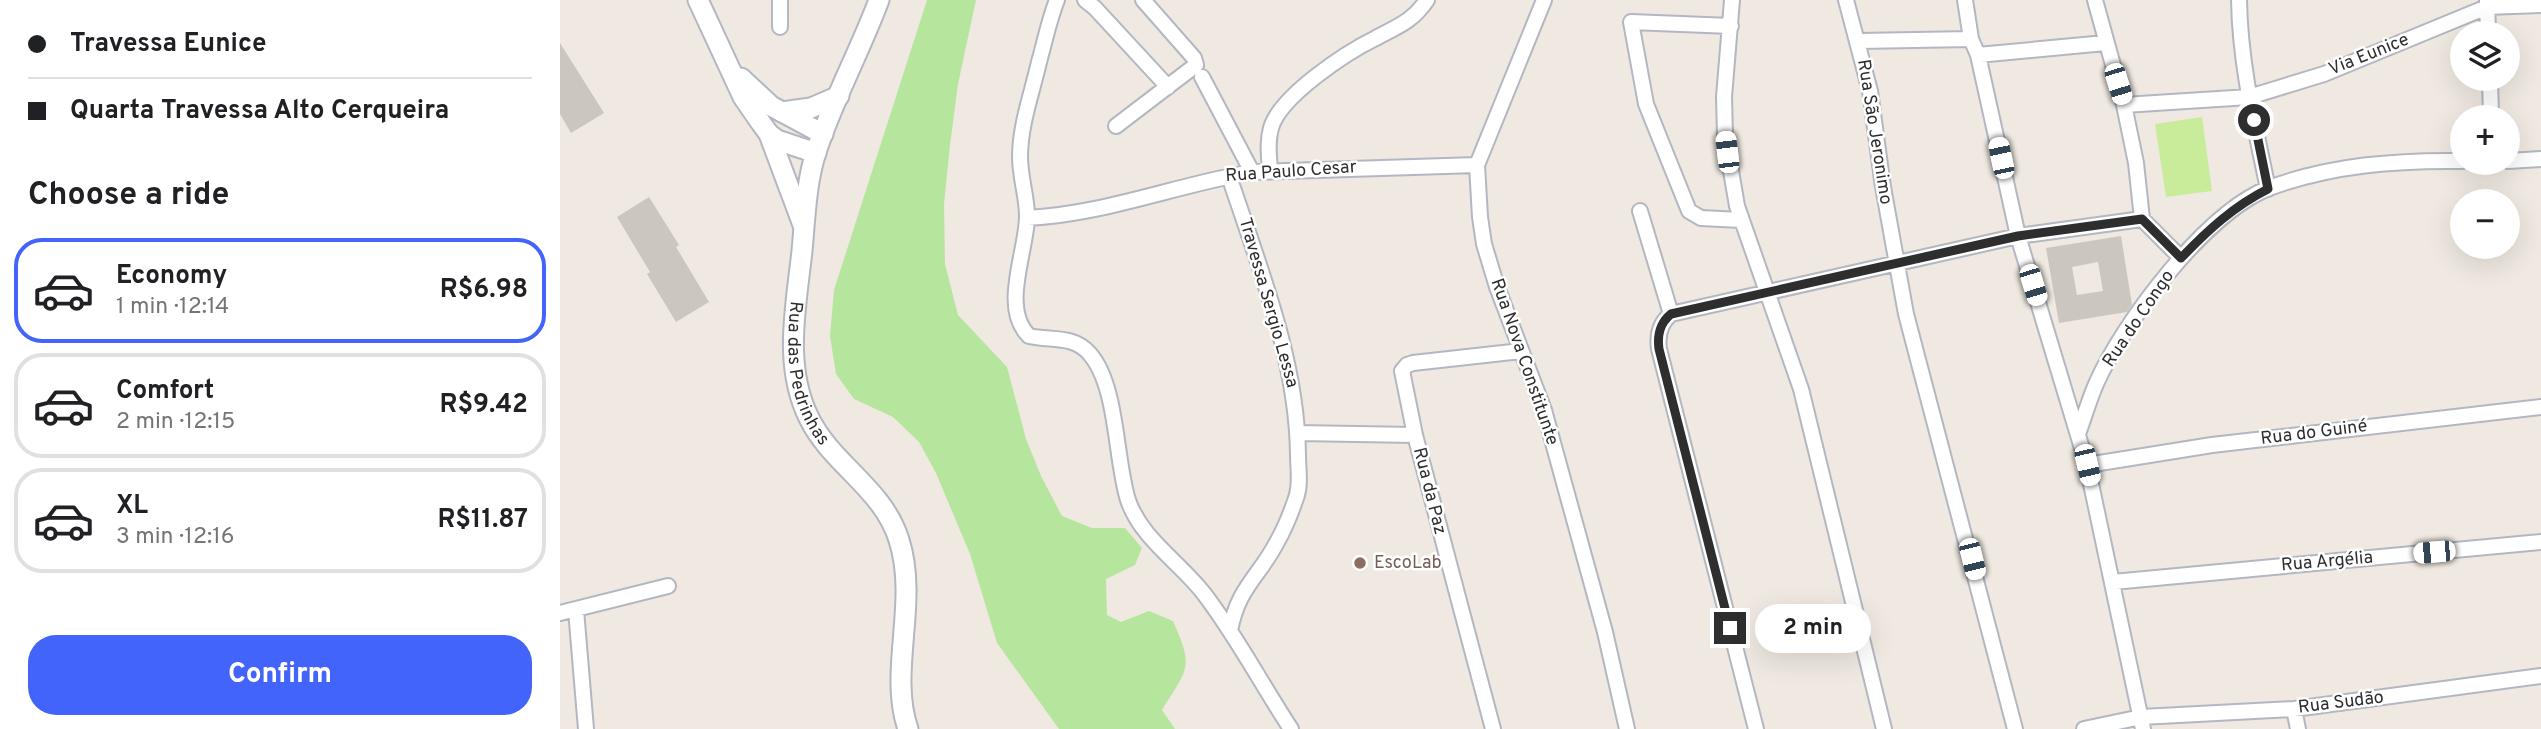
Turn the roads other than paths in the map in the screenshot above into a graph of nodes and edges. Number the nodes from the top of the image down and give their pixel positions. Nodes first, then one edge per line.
1 (698, 0) edge
2 (780, 0) edge
3 (879, 0) edge
4 (1057, 0) edge
5 (1143, 0) edge
6 (1427, 0) edge
7 (1544, 0) edge
8 (1732, 0) edge
9 (1846, 0) edge
10 (1965, 0) edge
11 (2095, 0) edge
12 (2239, 0) edge
13 (1094, 3) edge
14 (2487, 3) edge
15 (2541, 5) edge
16 (2488, 21) edge
17 (1731, 26) junction
18 (780, 27) dead end
19 (1971, 39) junction
20 (1859, 41) junction
21 (2105, 43) junction
22 (1979, 55) junction
23 (729, 64) junction
24 (1199, 71) junction
25 (1167, 87) junction
26 (839, 96) junction
27 (2249, 97) junction
28 (2124, 105) junction
29 (782, 112) junction
30 (1116, 126) dead end
31 (769, 134) junction
32 (823, 134) junction
33 (816, 153) junction
34 (2541, 159) edge
35 (2520, 160) edge
36 (2450, 161) edge
37 (1477, 165) junction
38 (1270, 171) junction
39 (1252, 172) junction
40 (1229, 176) junction
41 (2268, 189) junction
42 (1640, 211) dead end
43 (1027, 218) junction
44 (2142, 219) junction
45 (1741, 220) junction
46 (804, 227) junction
47 (2018, 236) junction
48 (2181, 258) junction
49 (1896, 265) junction
50 (1768, 292) junction
51 (1671, 314) junction
52 (1521, 351) junction
53 (2541, 407) edge
54 (1298, 433) junction
55 (2078, 434) junction
56 (1415, 435) junction
57 (2087, 465) junction
58 (2541, 542) edge
59 (2113, 582) junction
60 (668, 586) dead end
61 (576, 610) junction
62 (560, 613) edge
63 (1230, 631) junction
64 (2541, 676) edge
65 (2294, 709) junction
66 (2142, 723) edge
67 (586, 729) edge
68 (908, 729) edge
69 (1291, 729) edge
70 (1493, 729) edge
71 (1627, 729) edge
72 (1756, 729) edge
73 (1884, 729) edge
74 (2015, 729) edge
75 (2084, 729) edge
76 (2298, 729) edge

1 - 23 main road
2 - 18 street
3 - 26 main road, Rua das Pedrinhas
4 - 43 street
5 - 24 street
6 - 38 street
7 - 37 street, Rua Nova Constitunte
8 - 17 street
9 - 20 street, Rua São Jeronimo
10 - 19 street
11 - 21 street
12 - 27 street
13 - 25 street
14 - 15 street
14 - 16 street
14 - 27 street, Via Eunice
17 - 45 street
17 - 45 street
19 - 20 street
19 - 22 street
20 - 49 street, Rua São Jeronimo
21 - 22 street
21 - 28 street
22 - 47 street
23 - 29 main road
23 - 31 main road
24 - 25 street
24 - 39 street
25 - 30 street
26 - 29 main road
26 - 32 main road, Rua das Pedrinhas
27 - 28 street, Via Eunice
27 - 41 street
28 - 44 street
29 - 32 main road
31 - 33 main road
31 - 46 main road
32 - 33 main road, Rua das Pedrinhas
33 - 46 main road, Rua das Pedrinhas
34 - 35 street
36 - 41 street, Rua do Congo
37 - 38 street, Rua Paulo Cesar
37 - 52 street, Rua Nova Constitunte
38 - 39 street, Rua Paulo Cesar
39 - 40 street, Rua Paulo Cesar
40 - 43 street, Rua Paulo Cesar
40 - 54 street, Travessa Sergio Lessa
41 - 48 street, Rua do Congo
42 - 51 street
43 - 63 street
44 - 47 street
44 - 48 street
45 - 50 street
46 - 68 main road, Rua das Pedrinhas
47 - 49 street
47 - 55 street
48 - 55 street, Rua do Congo
49 - 50 street
49 - 74 street, Rua São Jeronimo
50 - 51 street
50 - 73 street
51 - 72 street
52 - 56 street, Rua da Paz
52 - 71 street, Rua Nova Constitunte
53 - 57 street, Rua do Guiné
54 - 56 street
54 - 63 street, Travessa Sergio Lessa
55 - 57 street
56 - 70 street, Rua da Paz
57 - 59 street
58 - 59 street, Rua Argélia
59 - 66 street
60 - 61 street
61 - 62 street
61 - 67 street
63 - 69 street
64 - 65 street, Rua Sudão
65 - 66 street, Rua Sudão
65 - 76 street
66 - 75 street, Rua Sudão

